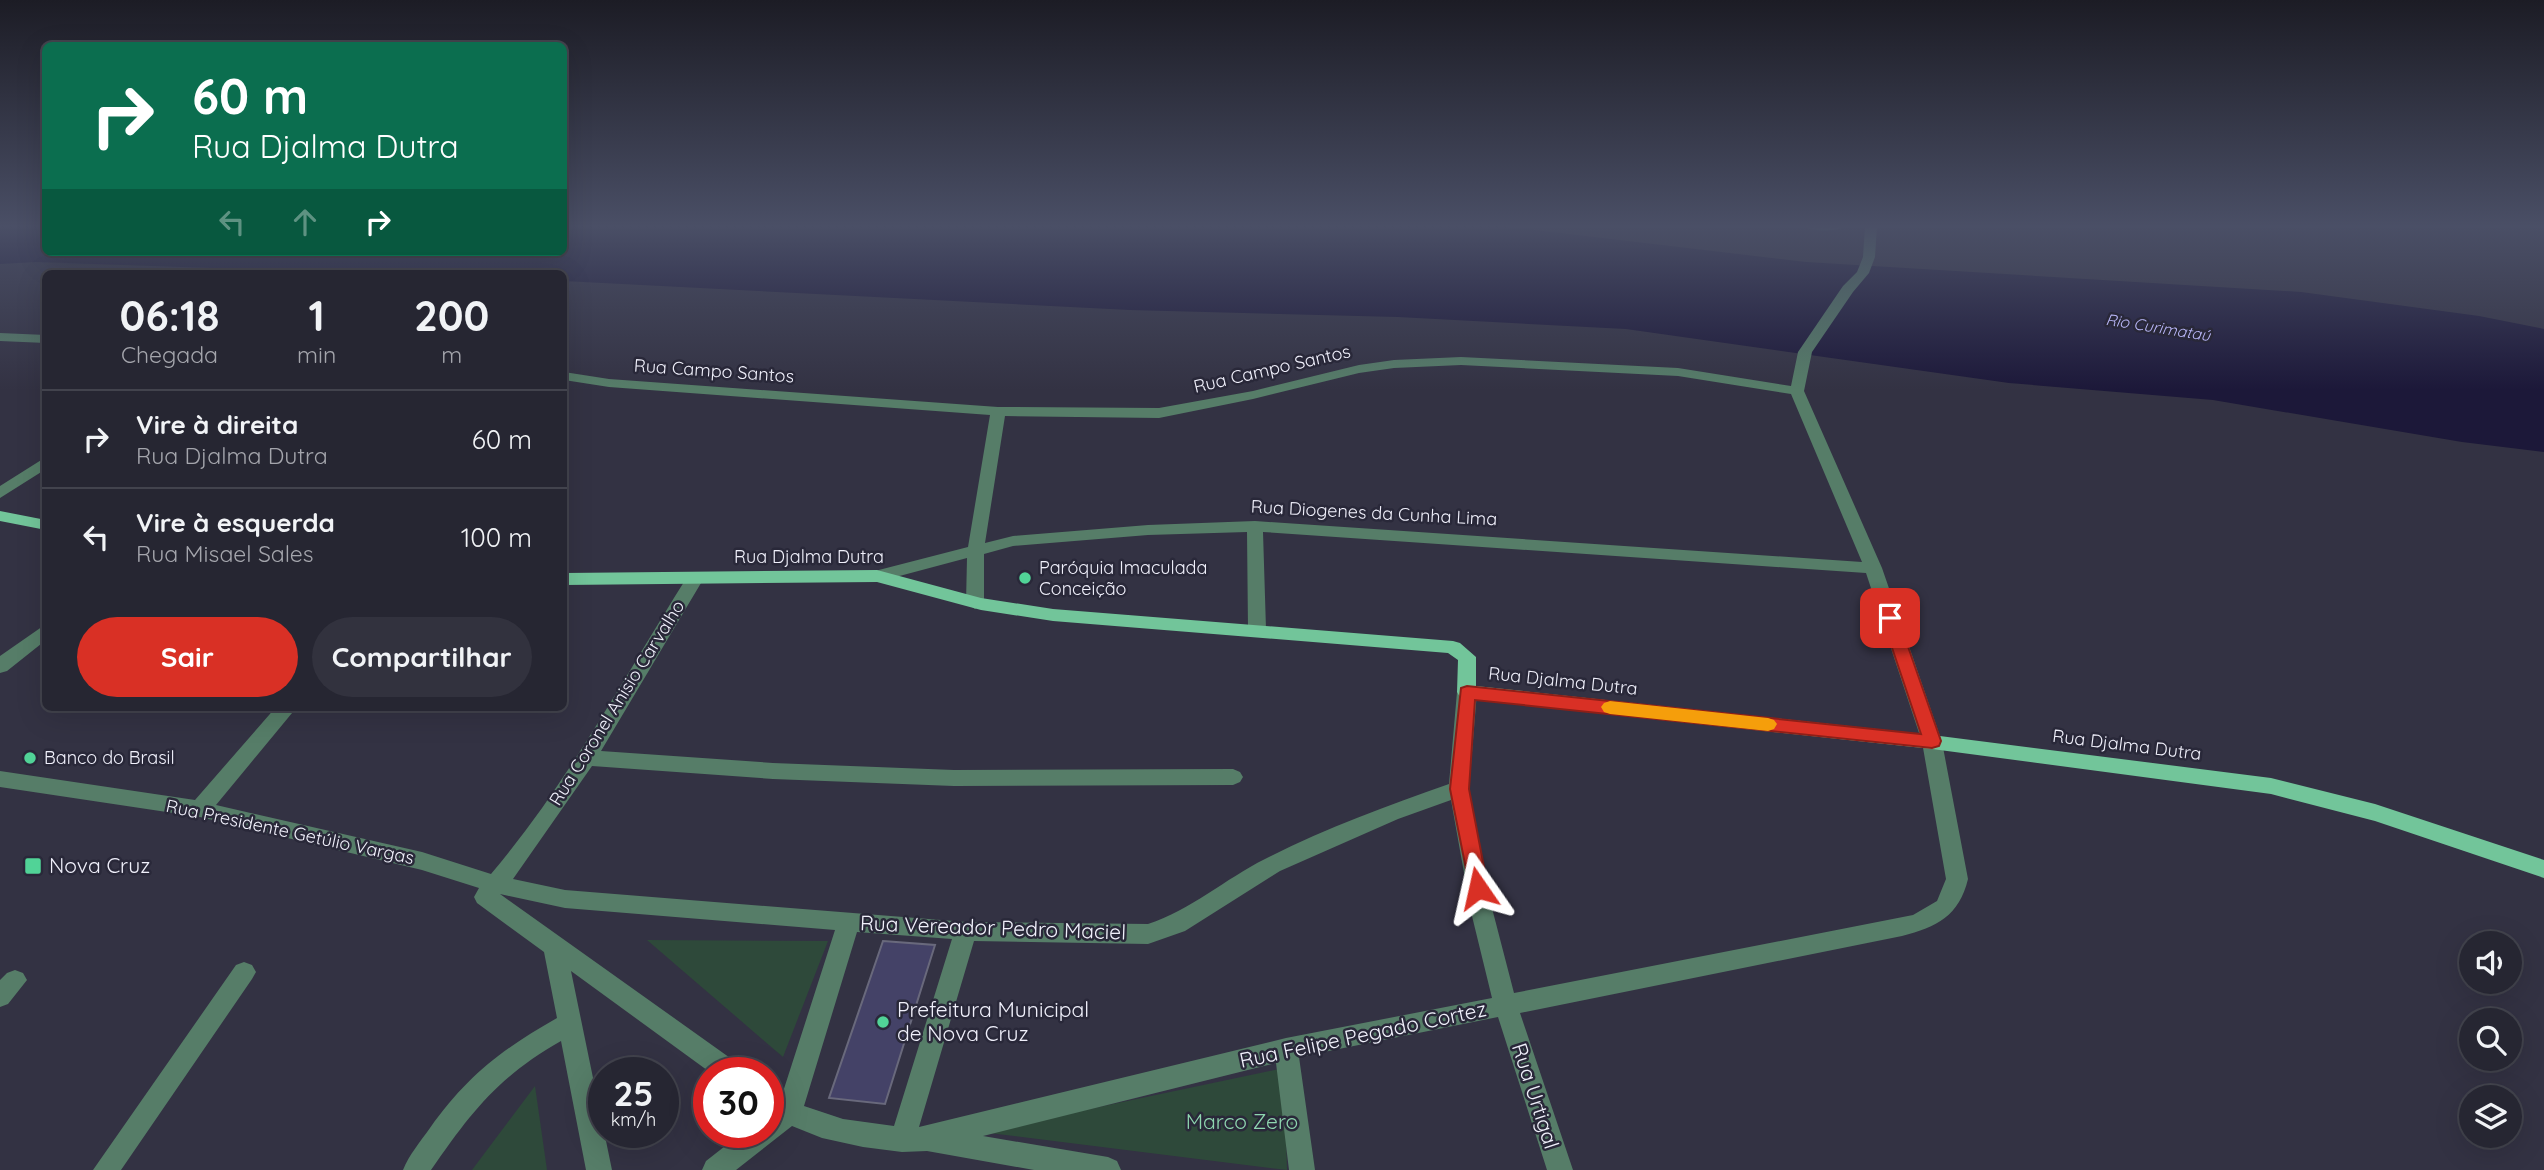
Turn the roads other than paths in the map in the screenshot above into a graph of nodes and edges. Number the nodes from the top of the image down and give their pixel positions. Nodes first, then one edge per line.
1 (1857, 281) edge
2 (0, 337) edge
3 (42, 339) edge
4 (567, 377) edge
5 (1797, 391) junction
6 (998, 411) junction
7 (42, 465) edge
8 (0, 493) edge
9 (0, 516) edge
10 (42, 524) edge
11 (1255, 526) junction
12 (976, 549) junction
13 (1873, 568) junction
14 (877, 576) junction
15 (695, 578) junction
16 (567, 579) edge
17 (975, 603) junction
18 (1257, 629) junction
19 (42, 633) edge
20 (0, 666) edge
21 (1467, 692) junction
22 (284, 711) edge
23 (1932, 741) junction
24 (587, 758) junction
25 (1233, 777) dead end
26 (0, 779) edge
27 (1459, 789) junction
28 (200, 809) junction
29 (2544, 869) edge
30 (491, 889) junction
31 (849, 922) junction
32 (966, 931) junction
33 (554, 946) junction
34 (244, 972) dead end
35 (1506, 1006) junction
36 (568, 1024) junction
37 (1286, 1049) junction
38 (709, 1057) edge
39 (784, 1091) edge
40 (784, 1109) edge
41 (913, 1139) junction
42 (744, 1148) edge
43 (1302, 1168) edge
44 (106, 1170) edge
45 (416, 1170) edge
46 (599, 1170) edge
47 (715, 1170) edge
48 (1108, 1170) edge
49 (1560, 1170) edge

1 - 5 street
2 - 3 street
4 - 6 street, Rua Campo Santos
5 - 6 street, Rua Campo Santos
5 - 13 street
6 - 12 street
7 - 8 street
9 - 10 main road
11 - 12 street, Rua Diogenes da Cunha Lima
11 - 13 street, Rua Diogenes da Cunha Lima
11 - 18 street
12 - 14 street, Rua Diogenes da Cunha Lima
12 - 17 street
13 - 23 street
14 - 15 main road, Rua Djalma Dutra
14 - 17 main road, Rua Djalma Dutra
15 - 16 main road, Rua Djalma Dutra
15 - 24 street, Rua Coronel Anisio Carvalho
17 - 18 main road, Rua Djalma Dutra
18 - 21 main road, Rua Djalma Dutra
19 - 20 street
21 - 23 main road, Rua Djalma Dutra
21 - 27 street, Rua Urtigal
22 - 28 street
23 - 29 main road, Rua Djalma Dutra
23 - 35 street, Rua Felipe Pegado Cortez
24 - 25 street
24 - 30 street, Rua Coronel Anisio Carvalho
26 - 28 street, Rua Presidente Getúlio Vargas
27 - 32 street, Rua Vereador Pedro Maciel
27 - 35 street, Rua Urtigal
28 - 30 street, Rua Presidente Getúlio Vargas
30 - 31 street, Rua Vereador Pedro Maciel
30 - 33 street
31 - 32 street, Rua Vereador Pedro Maciel
31 - 39 street
32 - 41 street
33 - 36 street
33 - 38 street
34 - 44 street
35 - 37 street, Rua Felipe Pegado Cortez
35 - 49 street, Rua Urtigal
36 - 45 street
36 - 46 street
37 - 41 street, Rua Felipe Pegado Cortez
37 - 43 street
40 - 41 street, Rua Felipe Pegado Cortez
41 - 48 street
42 - 47 street

